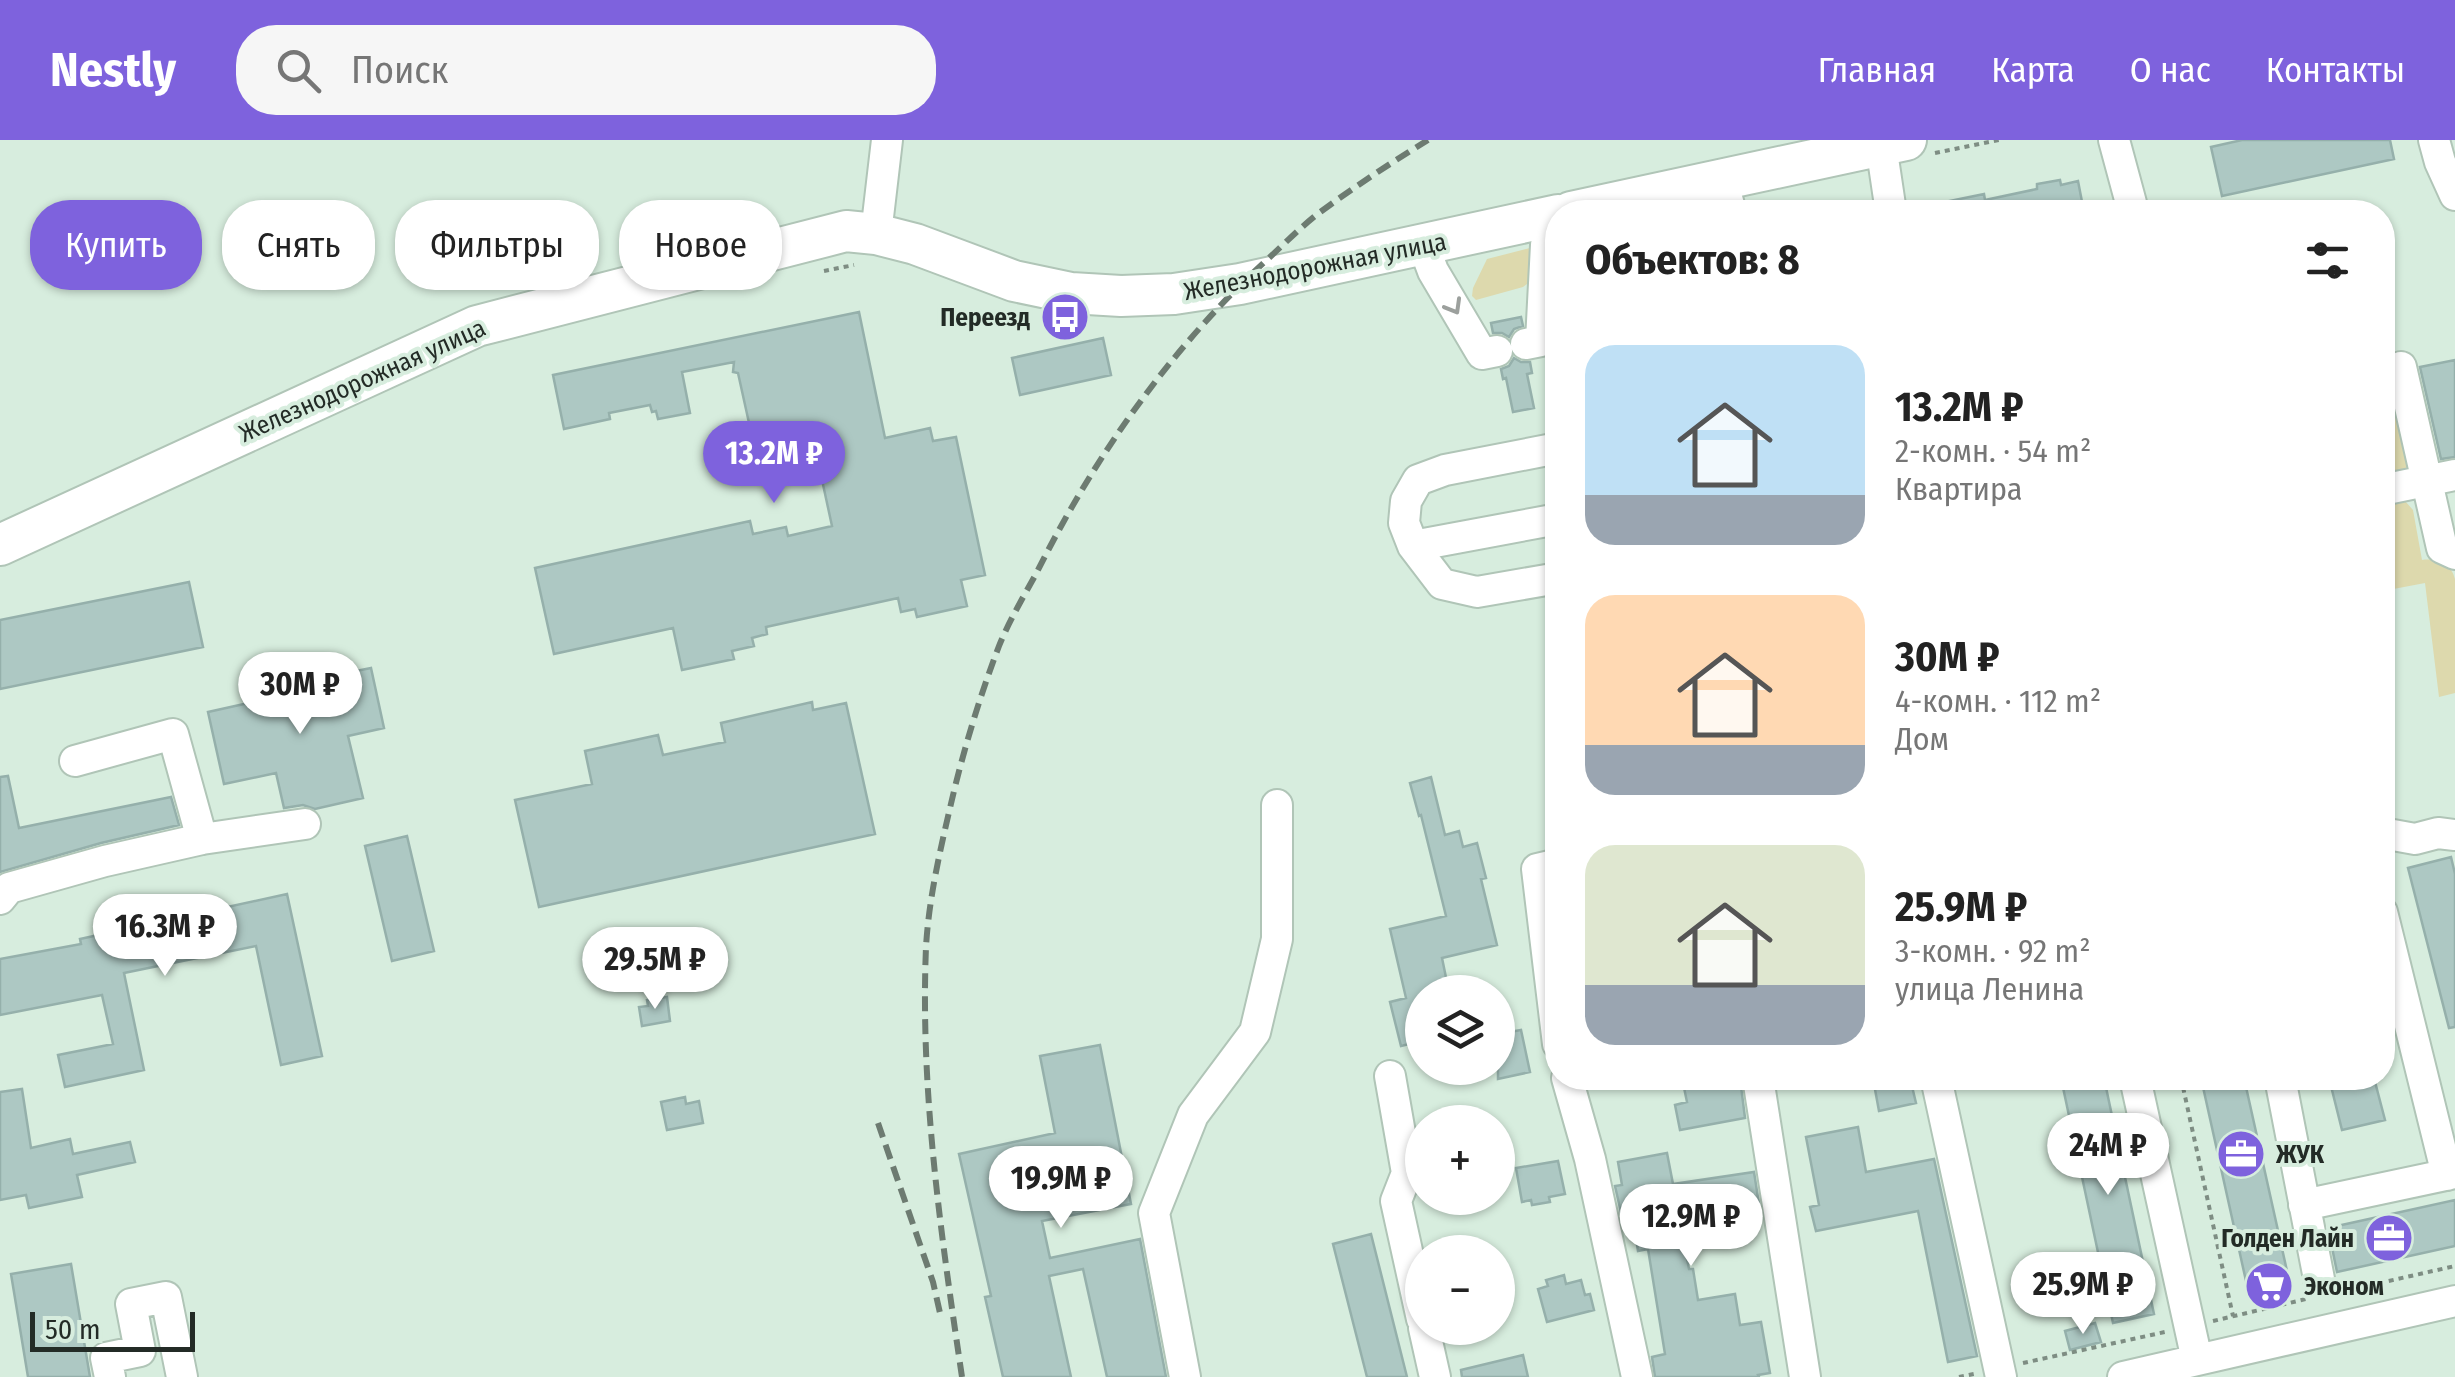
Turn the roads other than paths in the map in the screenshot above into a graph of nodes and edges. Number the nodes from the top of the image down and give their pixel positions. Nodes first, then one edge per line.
1 (886, 140) edge
2 (2114, 140) edge
3 (1893, 143) edge
4 (2443, 153) edge
5 (2455, 195) edge
6 (1726, 196) edge
7 (1691, 200) edge
8 (1891, 200) edge
9 (2130, 200) edge
10 (1545, 218) edge
11 (1422, 244) junction
12 (873, 248) junction
13 (1545, 261) edge
14 (2401, 367) dead end
15 (1545, 451) edge
16 (2441, 478) edge
17 (2395, 487) edge
18 (1545, 522) edge
19 (0, 545) edge
20 (1412, 546) junction
21 (2455, 554) edge
22 (1545, 580) edge
23 (76, 761) dead end
24 (1277, 805) dead end
25 (305, 824) dead end
26 (2455, 834) edge
27 (2395, 836) edge
28 (202, 839) junction
29 (0, 898) edge
30 (2395, 961) edge
31 (1390, 1076) dead end
32 (1570, 1090) edge
33 (1760, 1090) edge
34 (1939, 1090) edge
35 (2137, 1090) edge
36 (2282, 1090) edge
37 (2451, 1174) edge
38 (2304, 1205) junction
39 (1405, 1242) edge
40 (2319, 1279) dead end
41 (2455, 1301) edge
42 (1428, 1345) edge
43 (2197, 1360) junction
44 (110, 1377) edge
45 (182, 1377) edge
46 (1185, 1377) edge
47 (1435, 1377) edge
48 (1638, 1377) edge
49 (1805, 1377) edge
50 (2002, 1377) edge
51 (2124, 1377) edge

1 - 12 street
2 - 9 street
3 - 6 main road, Железнодорожная улица
3 - 8 street
4 - 5 street
6 - 7 main road, Железнодорожная улица
10 - 11 main road, Железнодорожная улица
11 - 12 main road, Железнодорожная улица
11 -> 13 street
12 - 19 main road, Железнодорожная улица
14 - 16 street
15 - 20 street
16 - 17 street
16 - 21 street
18 - 20 street
20 - 22 street
23 - 28 street
24 - 46 street
25 - 28 street
26 - 27 street
28 - 29 street
30 - 37 street
31 - 39 street
32 - 48 street
33 - 49 street
34 - 50 street
35 - 43 street
36 - 38 street
37 - 38 street
38 - 40 street
41 - 43 street
42 - 47 street
43 - 51 street
44 - 45 street

